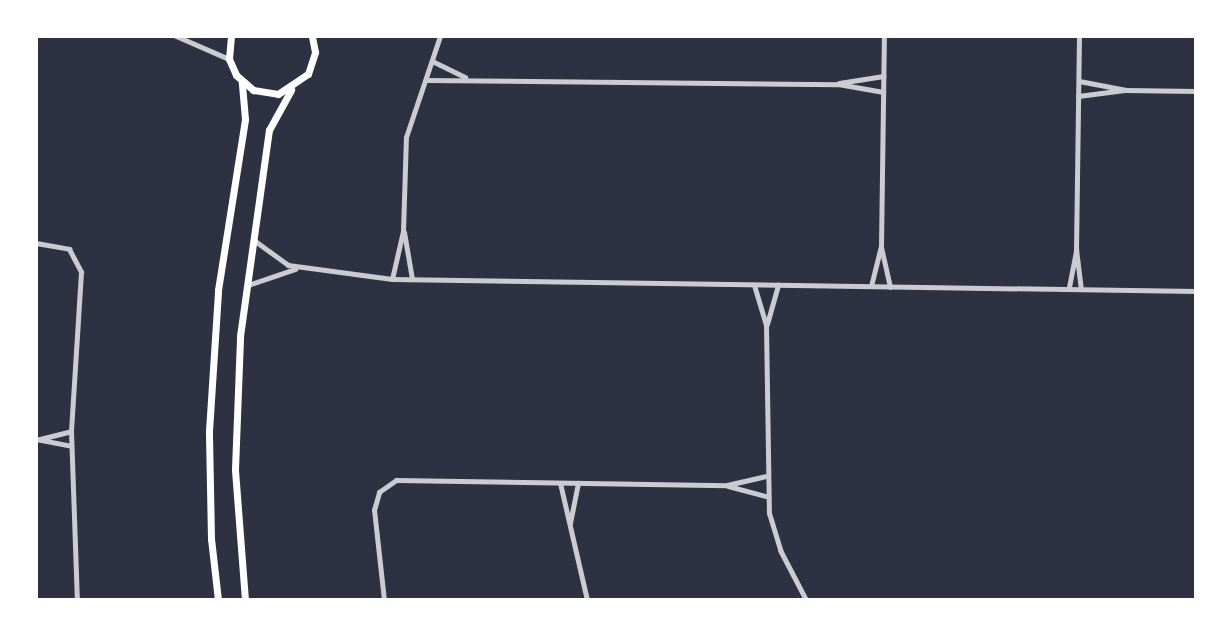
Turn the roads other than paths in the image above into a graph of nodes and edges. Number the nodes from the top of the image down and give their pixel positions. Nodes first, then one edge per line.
1 (176, 36) edge
2 (231, 36) edge
3 (312, 36) edge
4 (440, 36) edge
5 (884, 36) edge
6 (1079, 36) edge
7 (229, 59) junction
8 (432, 61) junction
9 (883, 76) junction
10 (470, 79) junction
11 (426, 80) junction
12 (1079, 81) junction
13 (242, 82) junction
14 (838, 84) junction
15 (291, 90) junction
16 (1126, 90) junction
17 (1196, 91) edge
18 (883, 92) junction
19 (1078, 96) junction
20 (403, 231) junction
21 (251, 236) junction
22 (36, 243) edge
23 (881, 246) junction
24 (1076, 249) junction
25 (300, 268) junction
26 (392, 279) junction
27 (412, 279) junction
28 (754, 285) junction
29 (778, 285) junction
30 (871, 286) junction
31 (245, 287) junction
32 (890, 287) junction
33 (1069, 288) junction
34 (1081, 288) junction
35 (1196, 291) edge
36 (766, 325) junction
37 (71, 431) junction
38 (37, 439) edge
39 (71, 446) junction
40 (765, 476) junction
41 (560, 483) junction
42 (578, 483) junction
43 (727, 485) junction
44 (766, 496) junction
45 (569, 528) junction
46 (77, 600) edge
47 (218, 600) edge
48 (245, 600) edge
49 (384, 600) edge
50 (587, 600) edge
51 (806, 600) edge

1 - 7 street
2 - 7 main road
3 - 15 main road
4 - 8 street
5 - 9 street
6 - 12 street
7 - 13 main road
8 - 10 street
8 - 11 street
9 - 14 street
9 - 18 street
10 - 11 street
10 - 14 street
11 - 20 street
12 - 16 street
12 - 19 street
13 - 15 main road
13 - 47 main road
14 - 18 street
15 - 21 main road
16 - 17 street
16 - 19 street
18 - 23 street
19 - 24 street
20 - 26 street
20 - 27 street
21 - 25 street
21 - 31 main road
22 - 37 street
23 - 30 street
23 - 32 street
24 - 33 street
24 - 34 street
25 - 26 street
25 - 31 street
26 - 27 street
27 - 28 street
28 - 29 street
28 - 36 street
29 - 30 street
29 - 36 street
30 - 32 street
31 - 48 main road
32 - 33 street
33 - 34 street
34 - 35 street
36 - 40 street
37 - 38 street
37 - 39 street
38 - 39 street
39 - 46 street
40 - 43 street
40 - 44 street
41 - 42 street
41 - 45 street
41 - 49 street
42 - 43 street
42 - 45 street
43 - 44 street
44 - 51 street
45 - 50 street

